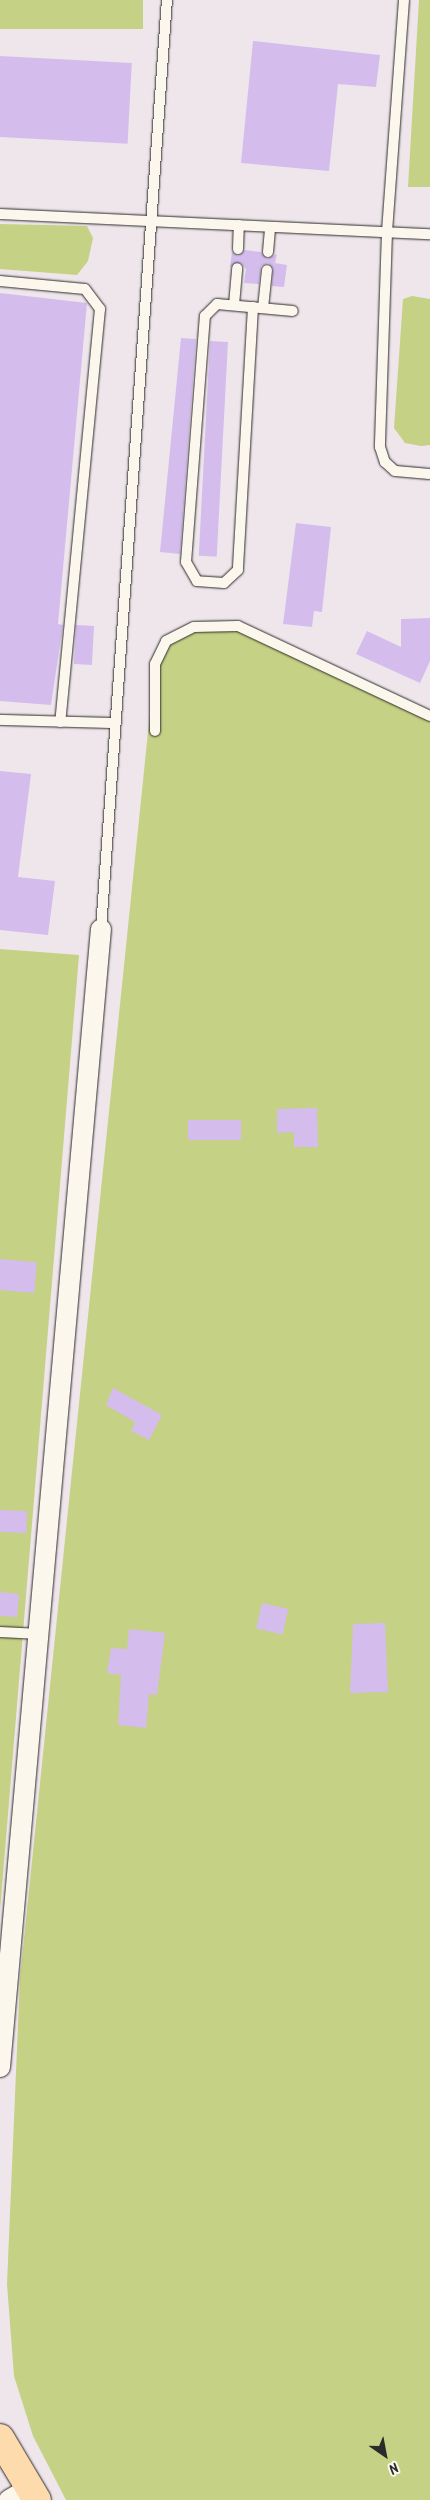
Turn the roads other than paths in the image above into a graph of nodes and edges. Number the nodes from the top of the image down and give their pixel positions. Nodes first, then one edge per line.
1 (166, 0) edge
2 (404, 0) edge
3 (0, 214) edge
4 (150, 221) junction
5 (239, 225) junction
6 (270, 226) junction
7 (387, 232) junction
8 (430, 234) edge
9 (238, 249) dead end
10 (268, 252) dead end
11 (237, 268) dead end
12 (267, 270) dead end
13 (0, 281) edge
14 (234, 306) junction
15 (258, 308) junction
16 (293, 311) dead end
17 (430, 474) edge
18 (430, 716) edge
19 (0, 720) edge
20 (60, 722) junction
21 (115, 723) junction
22 (155, 731) dead end
23 (101, 929) joint
24 (0, 1632) edge
25 (40, 1634) junction
26 (0, 2067) edge
27 (0, 2438) edge
28 (25, 2496) edge

1 - 4 lane
2 - 7 lane
3 - 4 lane
4 - 5 lane
4 - 21 lane
5 - 6 lane
5 - 9 lane
6 - 7 lane
6 - 10 lane
7 - 8 lane
7 - 17 lane
11 - 14 lane
12 - 15 lane
13 - 20 lane
14 - 15 lane
14 - 15 lane
15 - 16 lane
18 - 22 lane
19 - 20 lane
20 - 21 lane
21 - 23 lane
23 - 25 street
24 - 25 lane
25 - 26 street
27 - 28 main road

